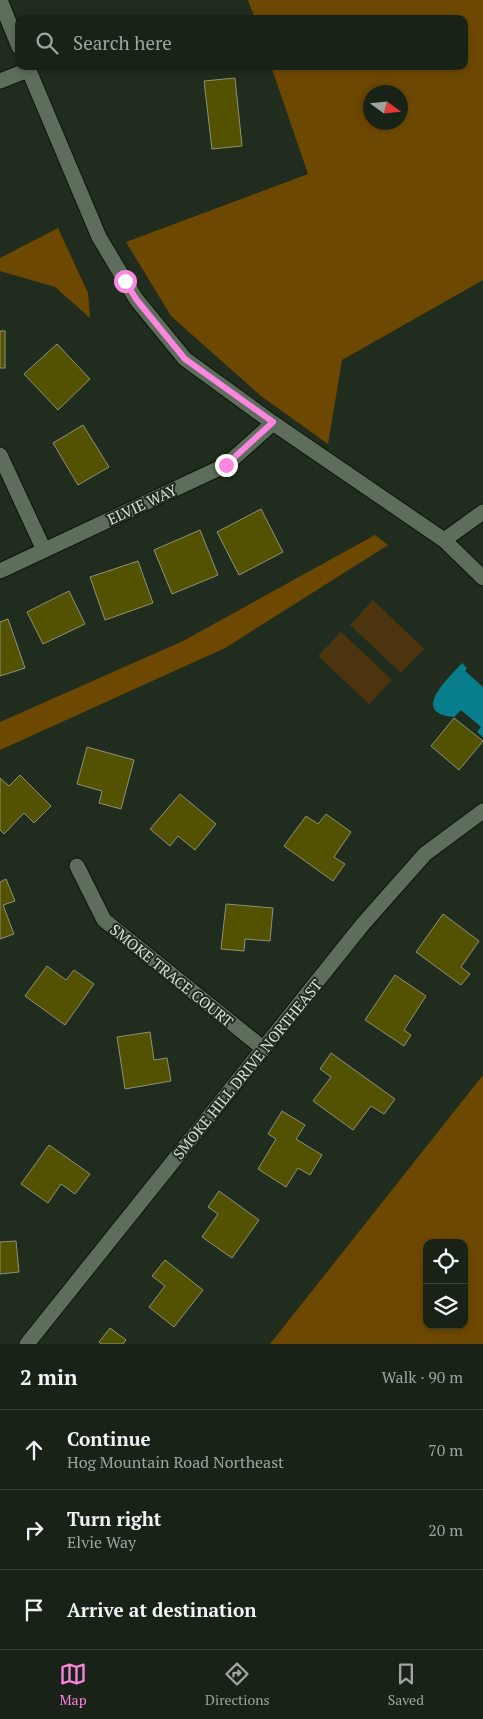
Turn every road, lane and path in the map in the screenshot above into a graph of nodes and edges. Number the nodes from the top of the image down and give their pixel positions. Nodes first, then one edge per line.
1 (0, 0) edge
2 (15, 37) edge
3 (23, 70) edge
4 (28, 70) edge
5 (0, 81) edge
6 (273, 422) junction
7 (0, 455) edge
8 (483, 512) edge
9 (444, 540) junction
10 (44, 550) junction
11 (0, 571) edge
12 (483, 578) edge
13 (483, 811) edge
14 (76, 866) dead end
15 (264, 1049) junction
16 (27, 1344) edge

1 - 2 street
3 - 5 street
4 - 6 street
6 - 9 street
6 - 10 street, ELVIE WAY
7 - 10 street
8 - 9 street
9 - 12 street
10 - 11 street, ELVIE WAY
13 - 15 street, SMOKE HILL DRIVE NORTHEAST
14 - 15 street, SMOKE TRACE COURT
15 - 16 street, SMOKE HILL DRIVE NORTHEAST

